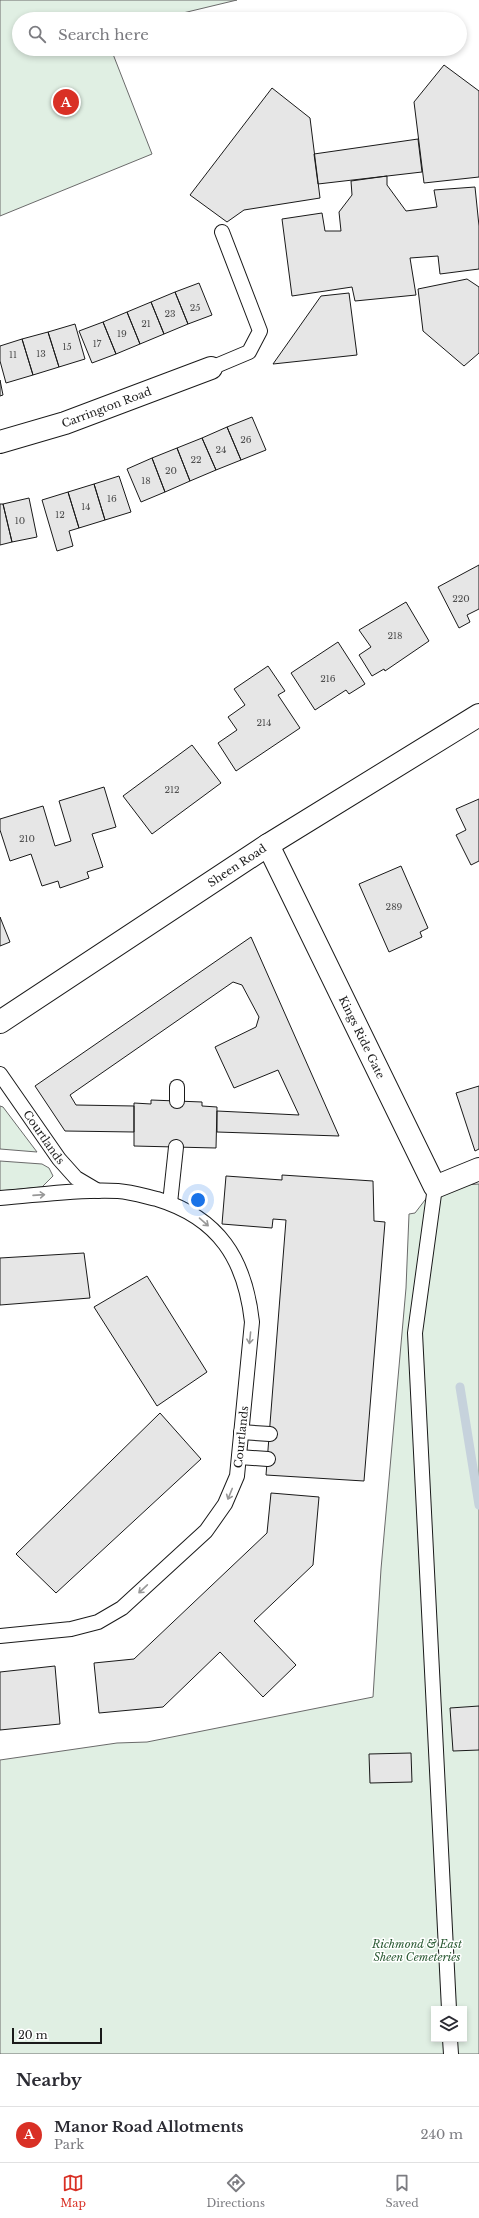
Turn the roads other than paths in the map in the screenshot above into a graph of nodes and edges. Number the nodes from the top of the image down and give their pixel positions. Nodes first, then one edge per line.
1 (222, 232) dead end
2 (211, 368) joint
3 (0, 442) edge
4 (479, 715) edge
5 (268, 845) junction
6 (0, 1022) edge
7 (0, 1074) edge
8 (177, 1087) dead end
9 (177, 1101) dead end
10 (176, 1147) dead end
11 (479, 1169) edge
12 (435, 1187) junction
13 (98, 1191) junction
14 (0, 1198) edge
15 (170, 1203) junction
16 (241, 1432) junction
17 (270, 1434) dead end
18 (239, 1457) junction
19 (268, 1459) dead end
20 (0, 1636) edge
21 (448, 2006) edge
22 (450, 2042) edge
23 (451, 2054) edge

1 - 2 lane
2 - 3 street, Carrington Road
4 - 5 street, Sheen Road
5 - 6 street, Sheen Road
5 - 12 street, Kings Ride Gate
7 - 13 lane, Courtlands
8 - 9 lane
10 - 15 lane
11 - 12 street
12 - 21 lane
14 -> 13 lane, Courtlands
13 - 15 lane, Courtlands
15 -> 16 lane, Courtlands
16 - 17 lane
16 - 18 lane, Courtlands
18 - 19 lane
18 -> 20 lane, Courtlands
22 - 23 lane

